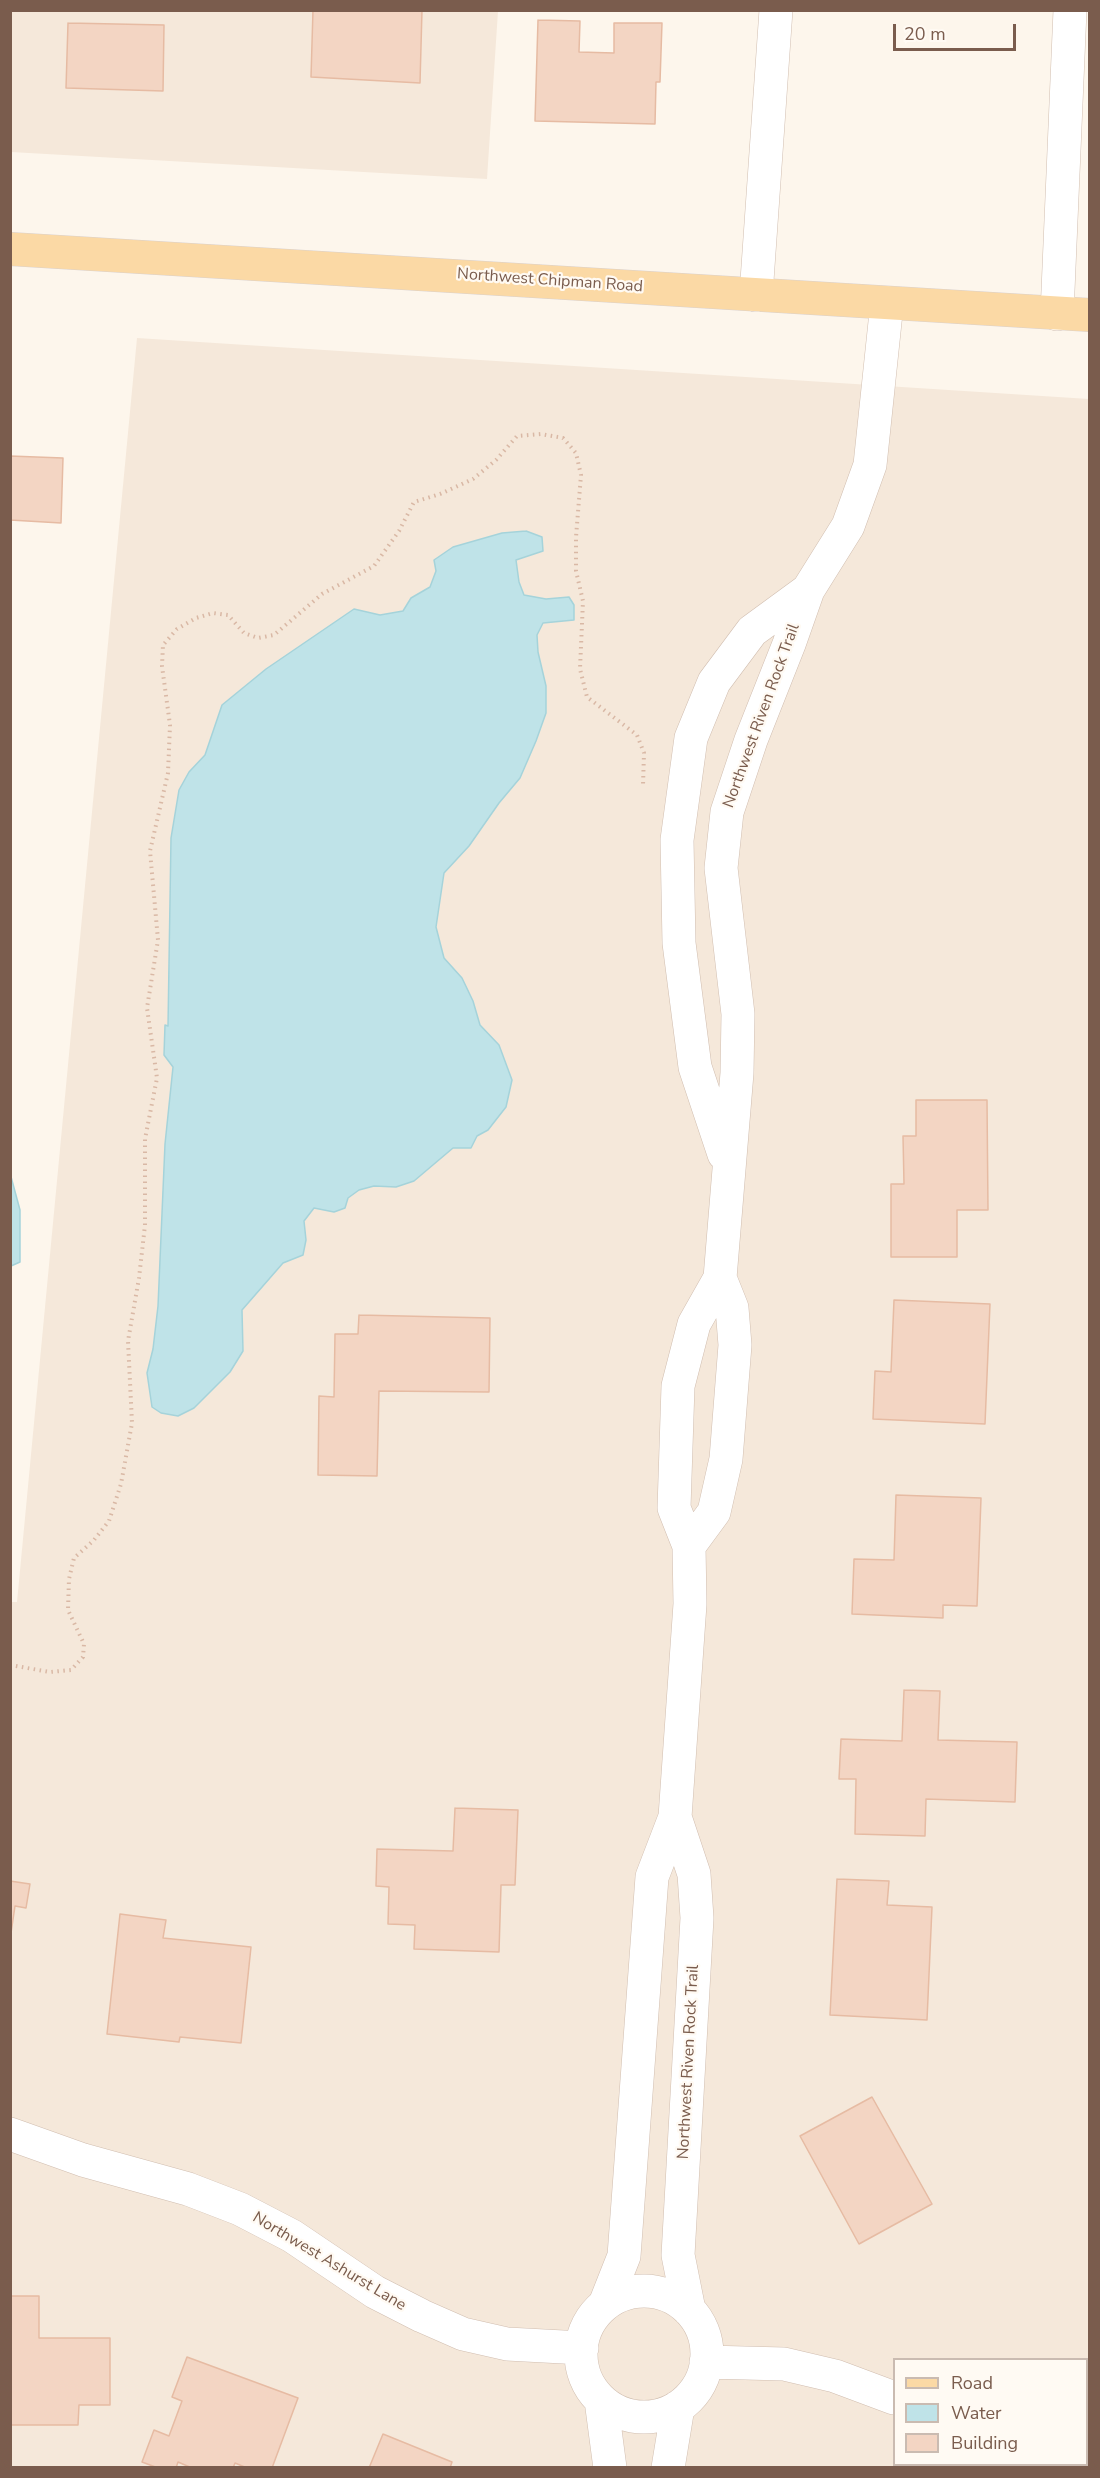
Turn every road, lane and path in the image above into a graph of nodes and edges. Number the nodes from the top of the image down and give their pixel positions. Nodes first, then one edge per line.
1 (776, 10) edge
2 (1070, 10) edge
3 (10, 249) edge
4 (756, 295) junction
5 (887, 303) junction
6 (1058, 314) junction
7 (1089, 315) edge
8 (808, 590) junction
9 (644, 788) dead end
10 (728, 1166) junction
11 (720, 1278) junction
12 (689, 1546) junction
13 (10, 1665) edge
14 (675, 1817) junction
15 (17, 2139) edge
16 (605, 2304) junction
17 (689, 2310) junction
18 (582, 2348) junction
19 (706, 2362) junction
20 (893, 2398) edge
21 (601, 2400) junction
22 (678, 2407) junction
23 (610, 2468) edge
24 (668, 2468) edge

1 - 4 street
2 - 6 street
3 - 4 main road, Northwest Chipman Road
4 - 5 main road, Northwest Chipman Road
5 - 6 main road, Northwest Chipman Road
5 - 8 street, Northwest Riven Rock Trail
6 - 7 main road, Northwest Chipman Road
8 - 10 street, Northwest Riven Rock Trail
8 - 10 street, Northwest Riven Rock Trail
9 - 13 path
10 - 11 street, Northwest Riven Rock Trail
11 - 12 street, Northwest Riven Rock Trail
11 - 12 street, Northwest Riven Rock Trail
12 - 14 street, Northwest Riven Rock Trail
14 - 16 street, Northwest Riven Rock Trail
14 - 17 street, Northwest Riven Rock Trail
15 - 18 street, Northwest Ashurst Lane
16 - 17 street, Northwest Riven Rock Trail
16 - 18 street, Northwest Riven Rock Trail
17 - 19 street, Northwest Riven Rock Trail
18 - 21 street, Northwest Riven Rock Trail
19 - 20 street
19 - 22 street, Northwest Riven Rock Trail
21 - 22 street, Northwest Riven Rock Trail
21 - 23 street, Northwest Riven Rock Trail
22 - 24 street

